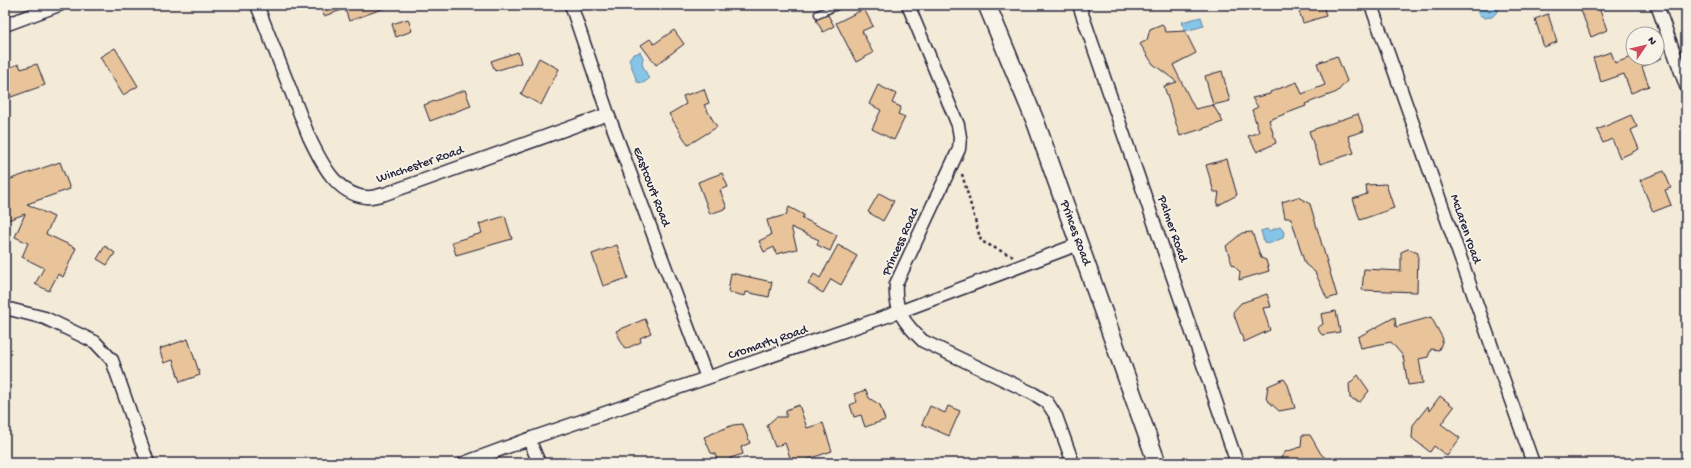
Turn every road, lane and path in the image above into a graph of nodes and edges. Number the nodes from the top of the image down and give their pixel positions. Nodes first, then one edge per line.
1 (59, 5) edge
2 (257, 5) edge
3 (571, 5) edge
4 (839, 5) edge
5 (908, 5) edge
6 (987, 5) edge
7 (1079, 5) edge
8 (1371, 5) edge
9 (1657, 5) edge
10 (818, 14) dead end
11 (5, 25) edge
12 (1686, 86) edge
13 (608, 114) junction
14 (956, 155) junction
15 (1079, 244) junction
16 (1031, 262) junction
17 (5, 308) edge
18 (899, 312) junction
19 (708, 378) junction
20 (529, 439) junction
21 (148, 463) edge
22 (464, 463) edge
23 (539, 463) edge
24 (1073, 463) edge
25 (1157, 463) edge
26 (1237, 463) edge
27 (1533, 463) edge

1 - 11 street
2 - 13 street, Winchester Road
3 - 13 street, Eastcourt Road
4 - 10 lane
5 - 14 street, Princess Road
6 - 15 main road, Princes Road
7 - 26 street, Palmer Road
8 - 27 street, McLaren road
9 - 12 street
13 - 19 street, Eastcourt Road
14 - 16 path
14 - 18 street, Princess Road
15 - 16 street, Cromarty Road
15 - 25 main road, Princes Road
16 - 18 street, Cromarty Road
17 - 21 street
18 - 19 street, Cromarty Road
18 - 24 street, Princess Road
19 - 20 street, Cromarty Road
20 - 22 street, Cromarty Road
20 - 23 street

